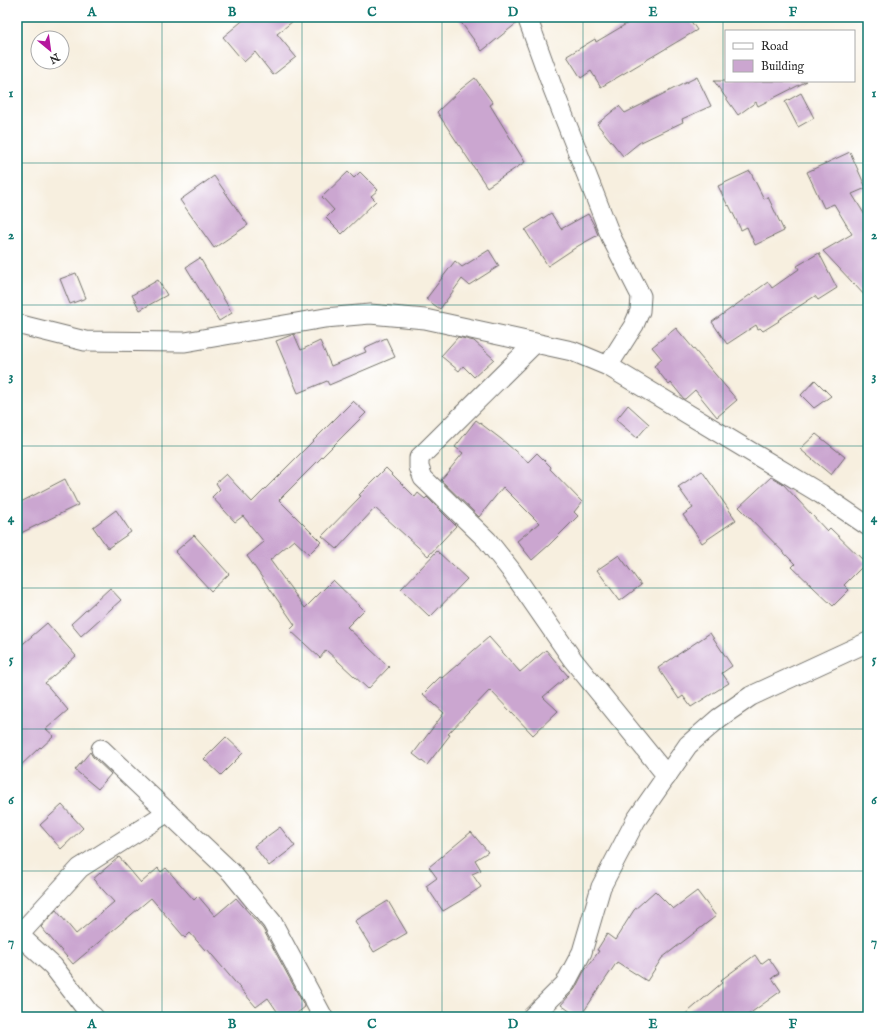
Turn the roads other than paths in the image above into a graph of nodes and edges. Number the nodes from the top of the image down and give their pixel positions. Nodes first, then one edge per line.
1 (527, 17) edge
2 (17, 324) edge
3 (535, 344) junction
4 (608, 366) junction
5 (868, 526) edge
6 (868, 642) edge
7 (101, 749) dead end
8 (667, 776) junction
9 (168, 812) junction
10 (94, 1017) edge
11 (323, 1017) edge
12 (532, 1017) edge

1 - 4 street
2 - 3 street
3 - 4 street
3 - 8 street
4 - 5 street
6 - 8 street
7 - 9 street
8 - 12 street
9 - 10 street
9 - 11 street

